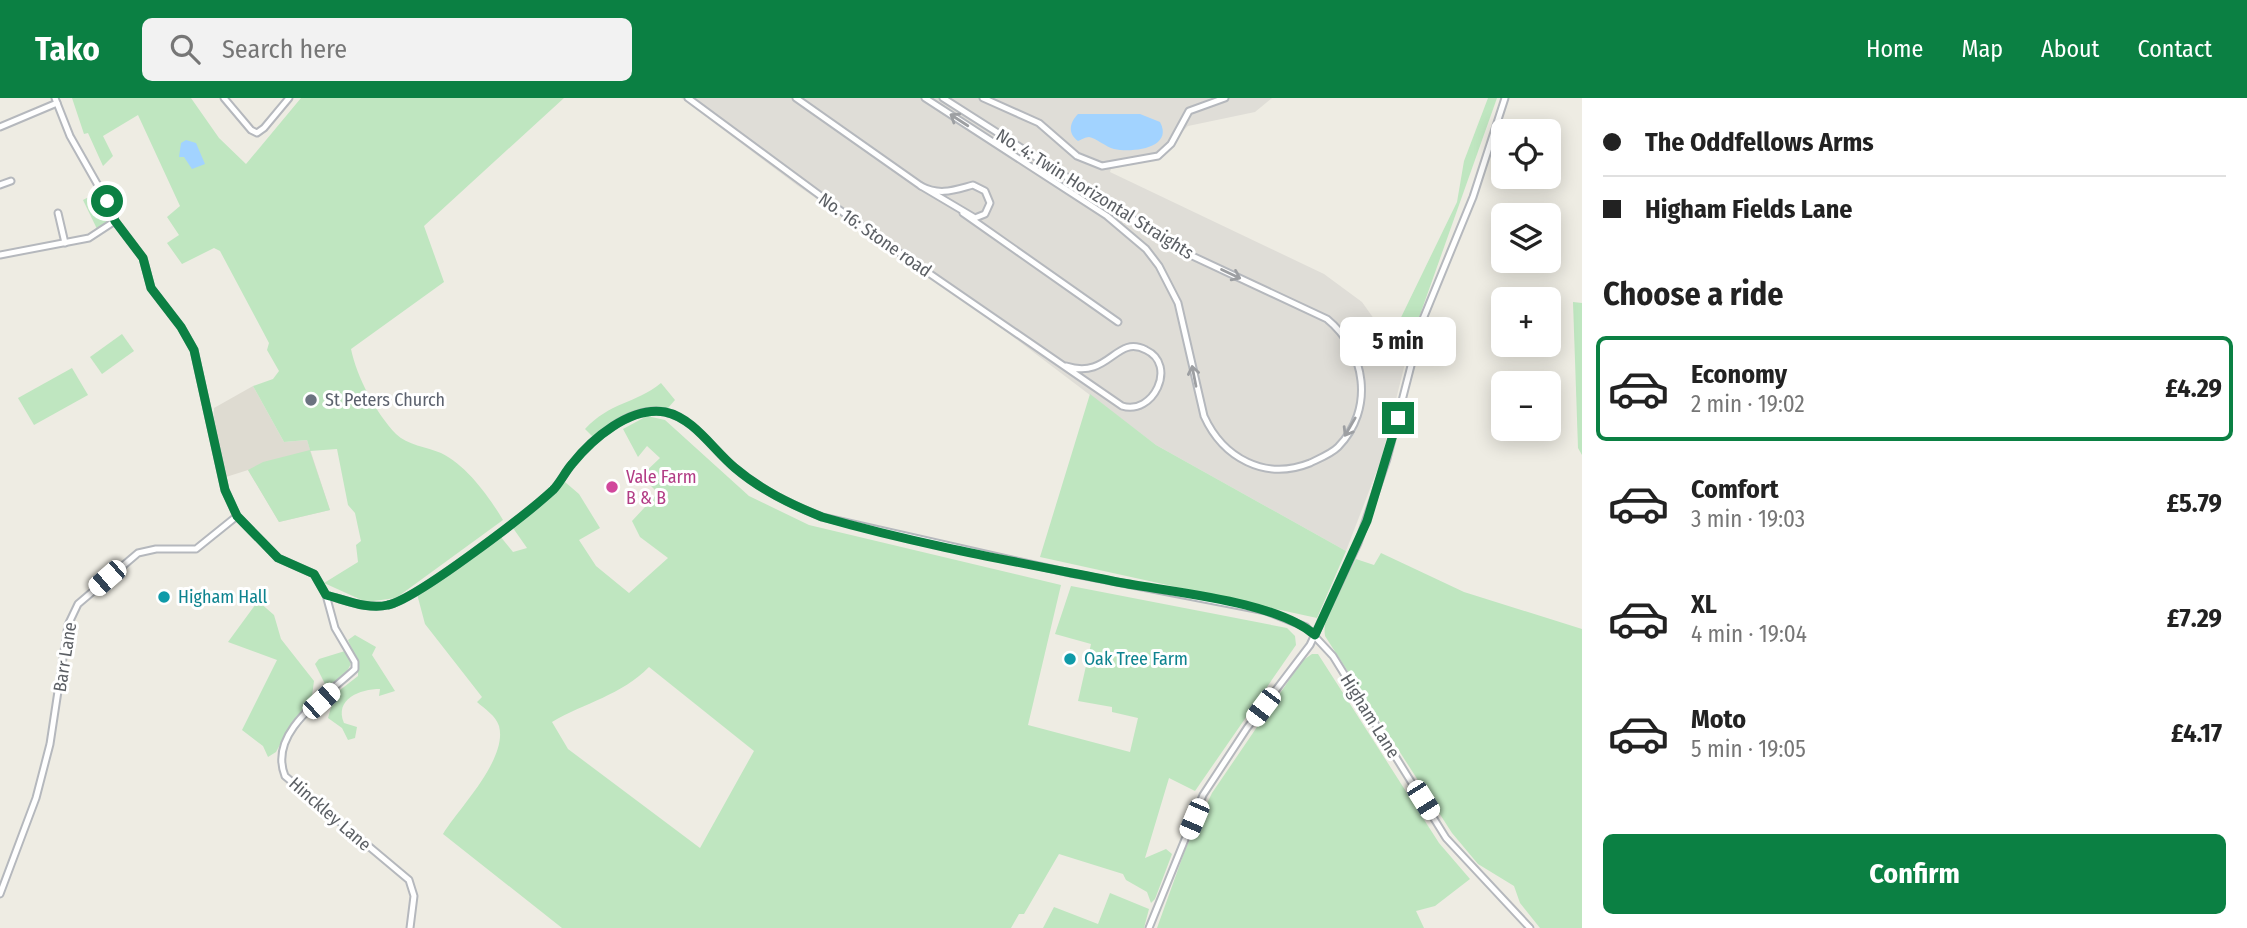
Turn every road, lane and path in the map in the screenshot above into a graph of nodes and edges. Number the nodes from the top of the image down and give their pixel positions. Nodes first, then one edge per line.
1 (224, 98) edge
2 (289, 98) edge
3 (688, 98) edge
4 (925, 98) edge
5 (943, 98) edge
6 (983, 98) edge
7 (1225, 98) edge
8 (1504, 98) edge
9 (797, 99) edge
10 (56, 101) edge
11 (0, 127) edge
12 (0, 176) edge
13 (10, 181) dead end
14 (1, 184) edge
15 (921, 186) junction
16 (58, 214) dead end
17 (963, 214) junction
18 (115, 221) junction
19 (65, 243) junction
20 (0, 255) edge
21 (1118, 322) dead end
22 (1066, 366) junction
23 (237, 516) junction
24 (326, 595) junction
25 (1315, 635) junction
26 (0, 894) edge
27 (410, 928) edge
28 (1149, 928) edge
29 (1530, 928) edge

1 - 2 street
3 - 22 street, No. 16: Stone road
5 -> 4 street, No. 4: Twin Horizontal Straights
6 - 7 street
8 - 25 street
9 - 15 street
10 - 11 street
10 - 18 street
12 - 14 street
13 - 14 street
15 - 17 street
15 - 17 street
16 - 19 street
17 - 21 street
18 - 19 street
18 - 23 street
19 - 20 street
22 - 22 street, No. 16: Stone road
23 - 24 street
23 - 26 street, Barr Lane
24 - 25 street
24 - 27 street, Hinckley Lane
25 - 28 street
25 - 29 street, Higham Lane

